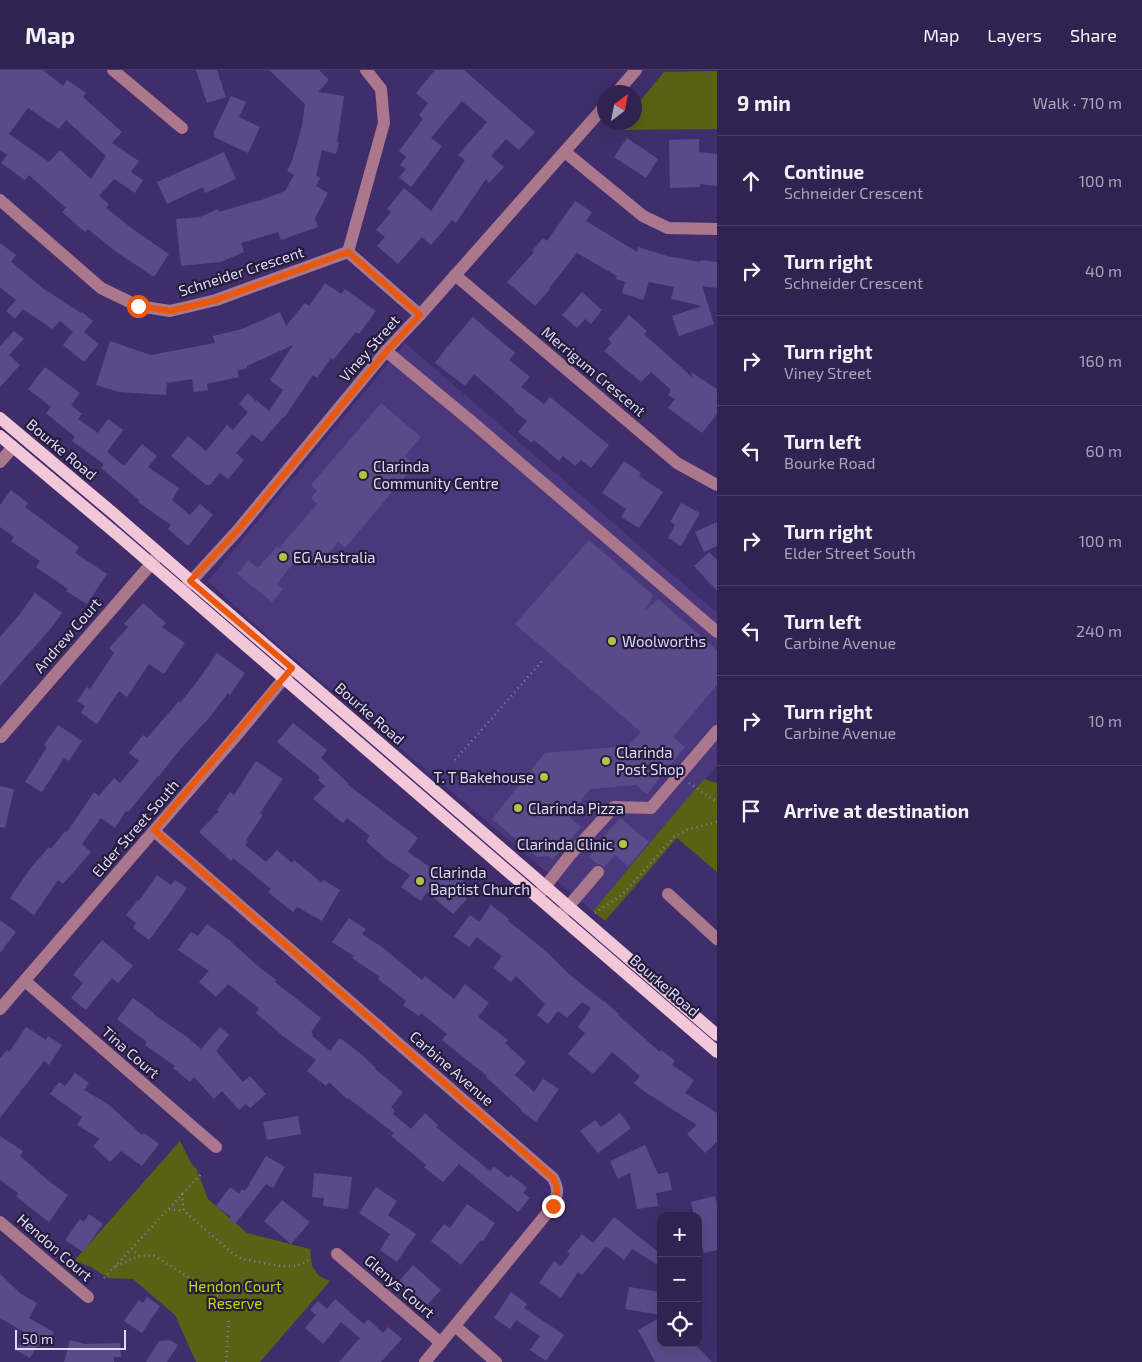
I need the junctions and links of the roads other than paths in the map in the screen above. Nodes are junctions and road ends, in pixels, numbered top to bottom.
1 (113, 70) edge
2 (366, 70) edge
3 (636, 70) edge
4 (623, 85) edge
5 (597, 115) edge
6 (182, 128) dead end
7 (565, 152) junction
8 (0, 200) edge
9 (717, 229) edge
10 (348, 252) junction
11 (455, 275) junction
12 (420, 315) junction
13 (386, 352) junction
14 (0, 418) edge
15 (0, 436) edge
16 (22, 436) junction
17 (13, 447) junction
18 (0, 462) edge
19 (717, 485) edge
20 (155, 559) junction
21 (186, 586) junction
22 (717, 632) edge
23 (292, 668) junction
24 (284, 679) junction
25 (717, 731) edge
26 (1, 738) edge
27 (154, 830) junction
28 (598, 872) dead end
29 (541, 892) junction
30 (668, 894) dead end
31 (564, 911) junction
32 (717, 939) edge
33 (24, 981) junction
34 (0, 1008) edge
35 (717, 1035) edge
36 (717, 1052) edge
37 (216, 1148) dead end
38 (0, 1222) edge
39 (337, 1254) dead end
40 (88, 1297) dead end
41 (455, 1326) junction
42 (441, 1343) junction
43 (425, 1362) edge
44 (496, 1362) edge

1 - 6 street
2 - 10 street
3 - 4 street
5 - 7 street, Viney Street
7 - 9 street
7 - 11 street, Viney Street
8 - 10 street, Schneider Crescent
10 - 12 street
11 - 12 street, Viney Street
11 - 19 street, Merrigum Crescent
12 - 13 street, Viney Street
13 - 21 street, Viney Street
13 - 22 street
14 - 16 main road, Bourke Road
15 - 17 main road, Bourke Road
16 - 17 main road
16 - 20 main road, Bourke Road
17 - 18 street
17 - 20 main road, Bourke Road
20 - 21 main road, Bourke Road
20 - 26 street, Andrew Court
21 - 23 main road, Bourke Road
21 - 24 main road, Bourke Road
23 - 24 street, Elder Street South
23 - 29 main road, Bourke Road
24 - 27 street, Elder Street South
24 - 29 main road, Bourke Road
25 - 29 street
27 - 33 street, Elder Street South
27 - 41 street, Carbine Avenue
28 - 31 street
29 - 31 main road, Bourke Road
30 - 32 street
31 - 35 main road, Bourke Road
31 - 36 main road, Bourke Road
33 - 34 street, Elder Street South
33 - 37 street, Tina Court
38 - 40 street, Hendon Court
39 - 42 street, Glenys Court
41 - 42 street, Carbine Avenue
41 - 44 street
42 - 43 street, Carbine Avenue

